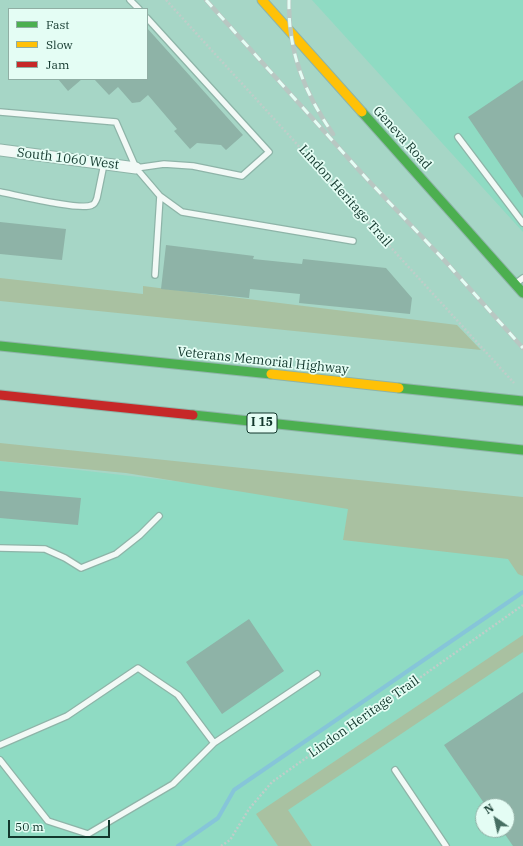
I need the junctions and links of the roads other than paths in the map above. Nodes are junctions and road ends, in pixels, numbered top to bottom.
1 (130, 0) edge
2 (262, 0) edge
3 (138, 8) edge
4 (148, 19) edge
5 (0, 112) edge
6 (458, 137) dead end
7 (0, 150) edge
8 (104, 164) junction
9 (136, 168) junction
10 (0, 192) edge
11 (160, 196) junction
12 (523, 223) edge
13 (353, 241) dead end
14 (155, 275) dead end
15 (523, 278) edge
16 (515, 284) junction
17 (523, 294) edge
18 (0, 346) edge
19 (0, 395) edge
20 (523, 401) edge
21 (523, 450) edge
22 (159, 516) dead end
23 (0, 548) edge
24 (317, 674) dead end
25 (214, 743) junction
26 (0, 745) edge
27 (0, 760) edge
28 (395, 770) dead end
29 (446, 846) edge

1 - 3 lane
2 - 16 main road, Geneva Road
4 - 9 lane
5 - 9 lane
6 - 12 lane
7 - 8 street, South 1060 West
8 - 9 street, South 1060 West
8 - 10 lane
9 - 11 lane
11 - 13 lane
11 - 14 lane
15 - 16 lane
16 - 17 main road, Geneva Road
18 - 20 main road, Veterans Memorial Highway
19 - 21 main road, I 15
22 - 23 lane
24 - 25 lane
25 - 26 lane
25 - 27 lane
28 - 29 lane

